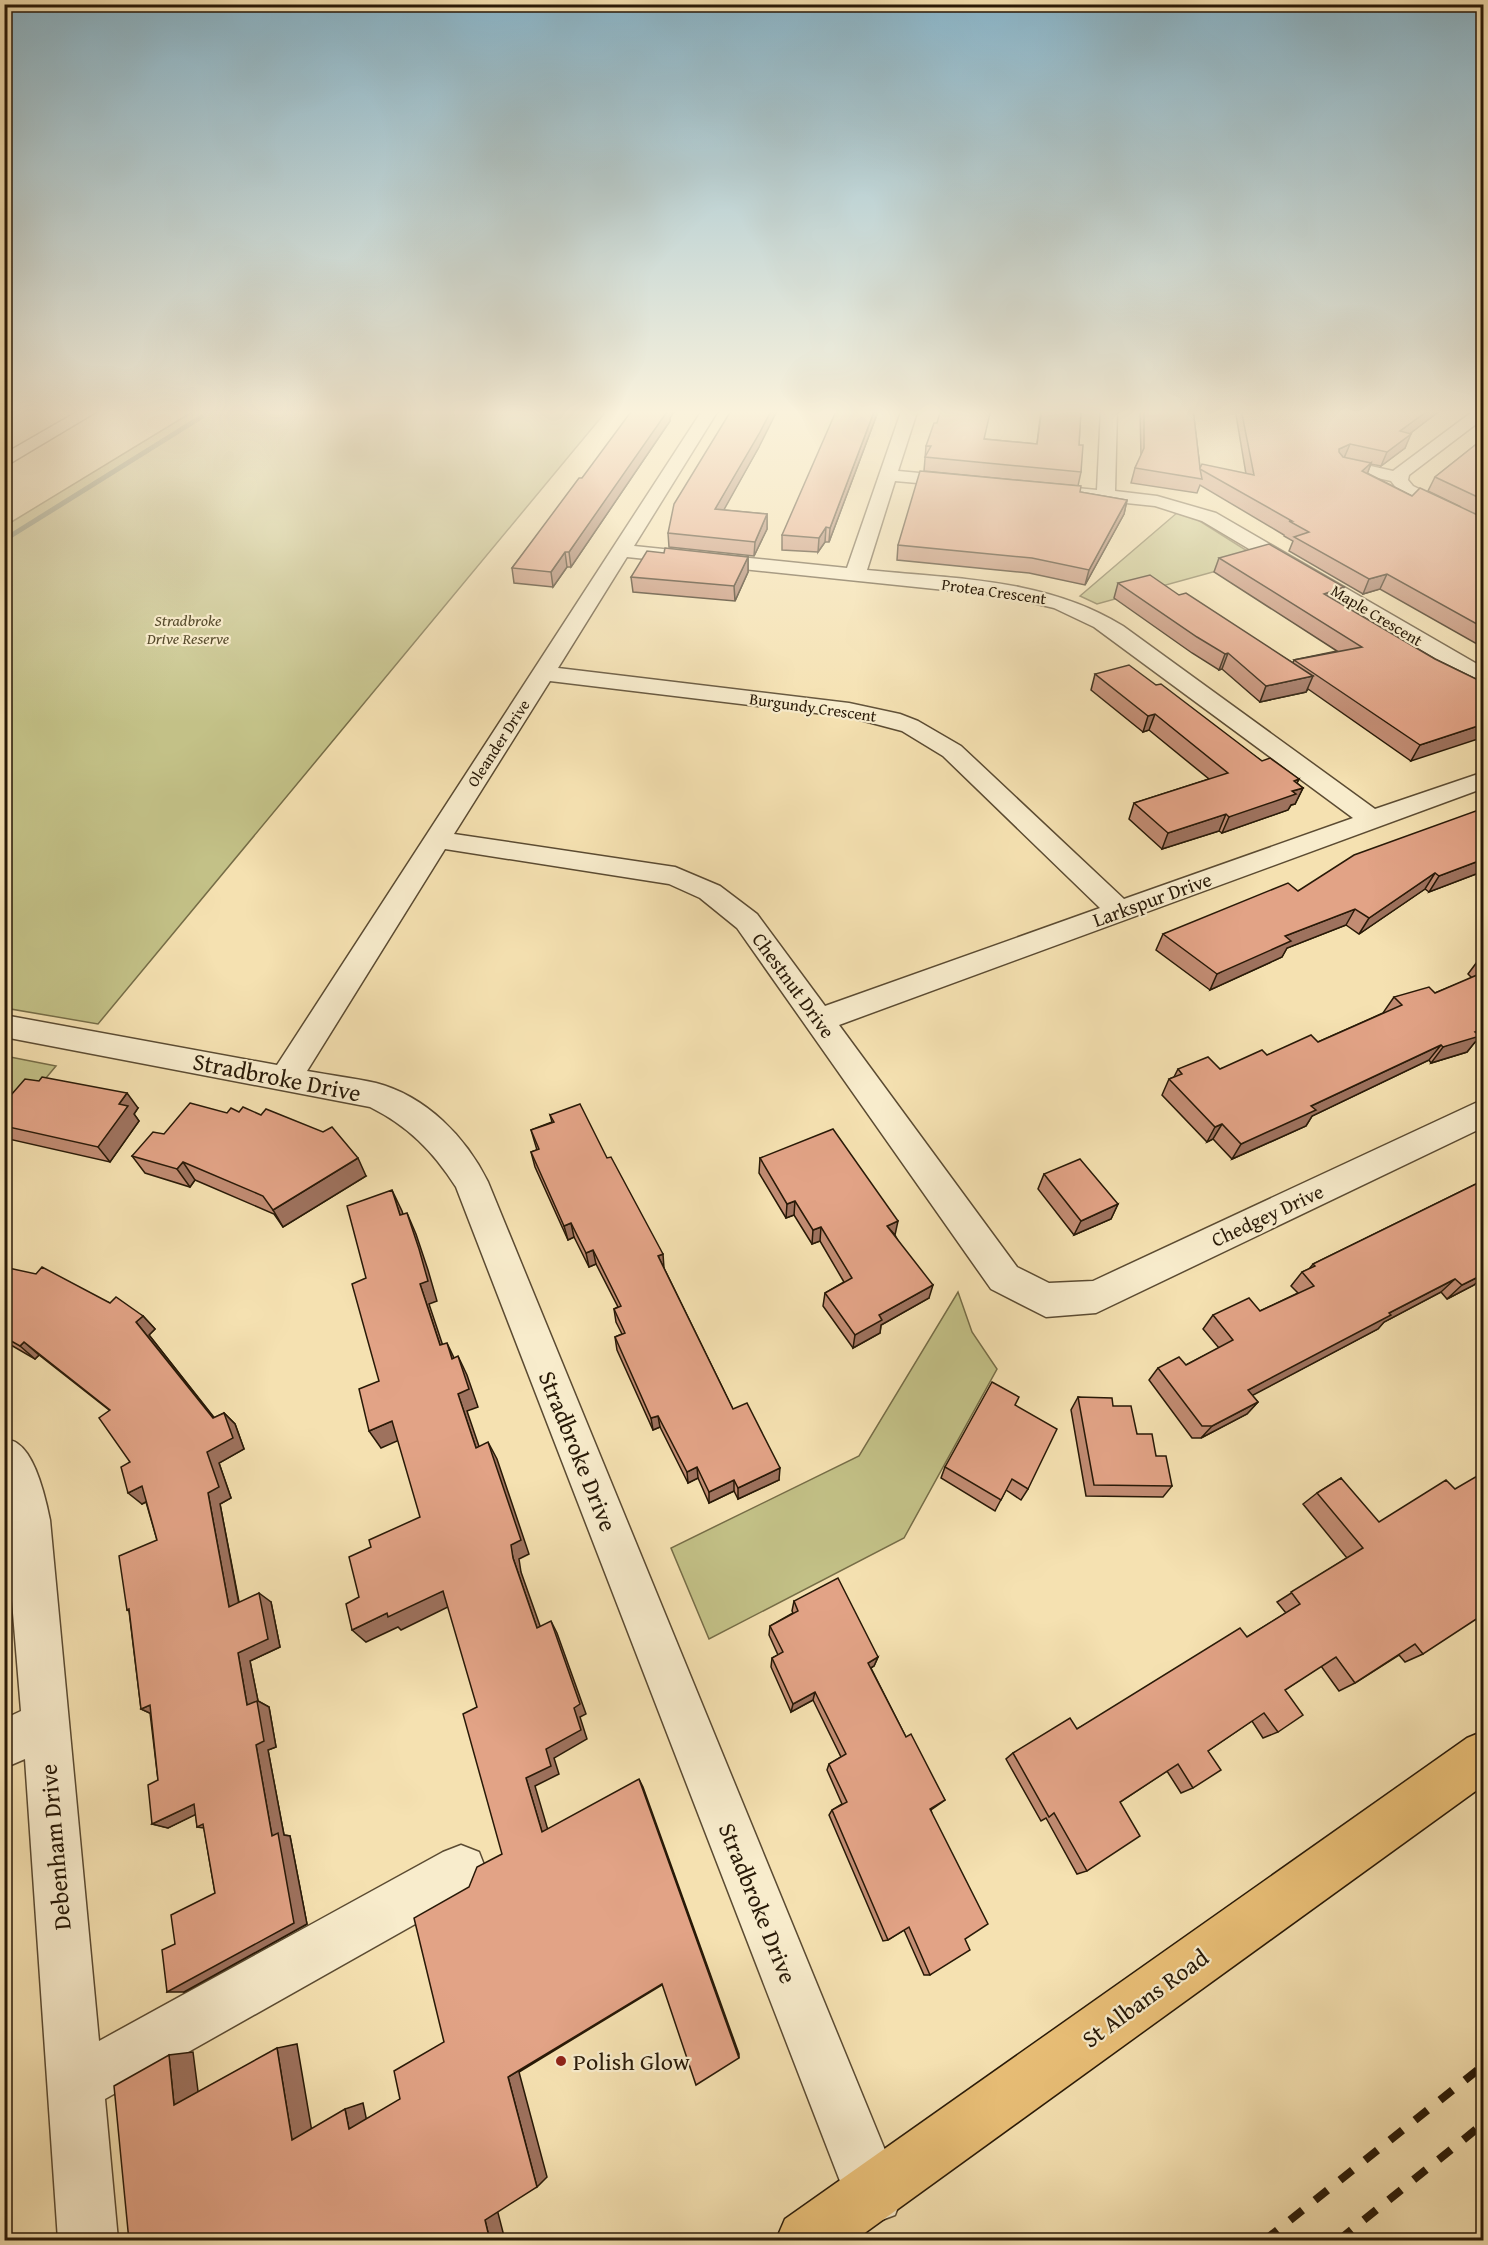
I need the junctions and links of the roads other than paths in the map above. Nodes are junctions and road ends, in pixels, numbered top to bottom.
1 (643, 514) edge
2 (875, 514) edge
3 (1198, 514) edge
4 (1455, 514) edge
5 (1484, 528) edge
6 (620, 550) junction
7 (855, 574) junction
8 (543, 673) junction
9 (1484, 678) edge
10 (1484, 779) edge
11 (1373, 819) junction
12 (436, 839) junction
13 (1120, 911) junction
14 (820, 1020) junction
15 (4, 1026) edge
16 (286, 1077) junction
17 (1484, 1112) edge
18 (1046, 1300) joint
19 (4, 1458) edge
20 (25, 1735) edge
21 (1484, 1755) edge
22 (462, 1870) dead end
23 (75, 2085) junction
24 (874, 2193) junction
25 (88, 2241) edge
26 (806, 2241) edge

1 - 6 street, Oleander Drive
2 - 7 street
3 - 9 street, Maple Crescent
4 - 5 street
6 - 7 street, Protea Crescent
6 - 8 street, Oleander Drive
7 - 11 street, Protea Crescent
8 - 12 street, Oleander Drive
8 - 13 street, Burgundy Crescent
10 - 11 street, Larkspur Drive
11 - 13 street, Larkspur Drive
12 - 14 street, Chestnut Drive
12 - 16 street, Oleander Drive
13 - 14 street, Larkspur Drive
14 - 18 street, Chestnut Drive
15 - 16 street, Stradbroke Drive
16 - 24 street, Stradbroke Drive
17 - 18 street, Chedgey Drive
19 - 20 street, Debenham Drive
20 - 23 street, Debenham Drive
21 - 24 main road, St Albans Road
22 - 23 street
23 - 25 street, Debenham Drive
24 - 26 main road, St Albans Road

